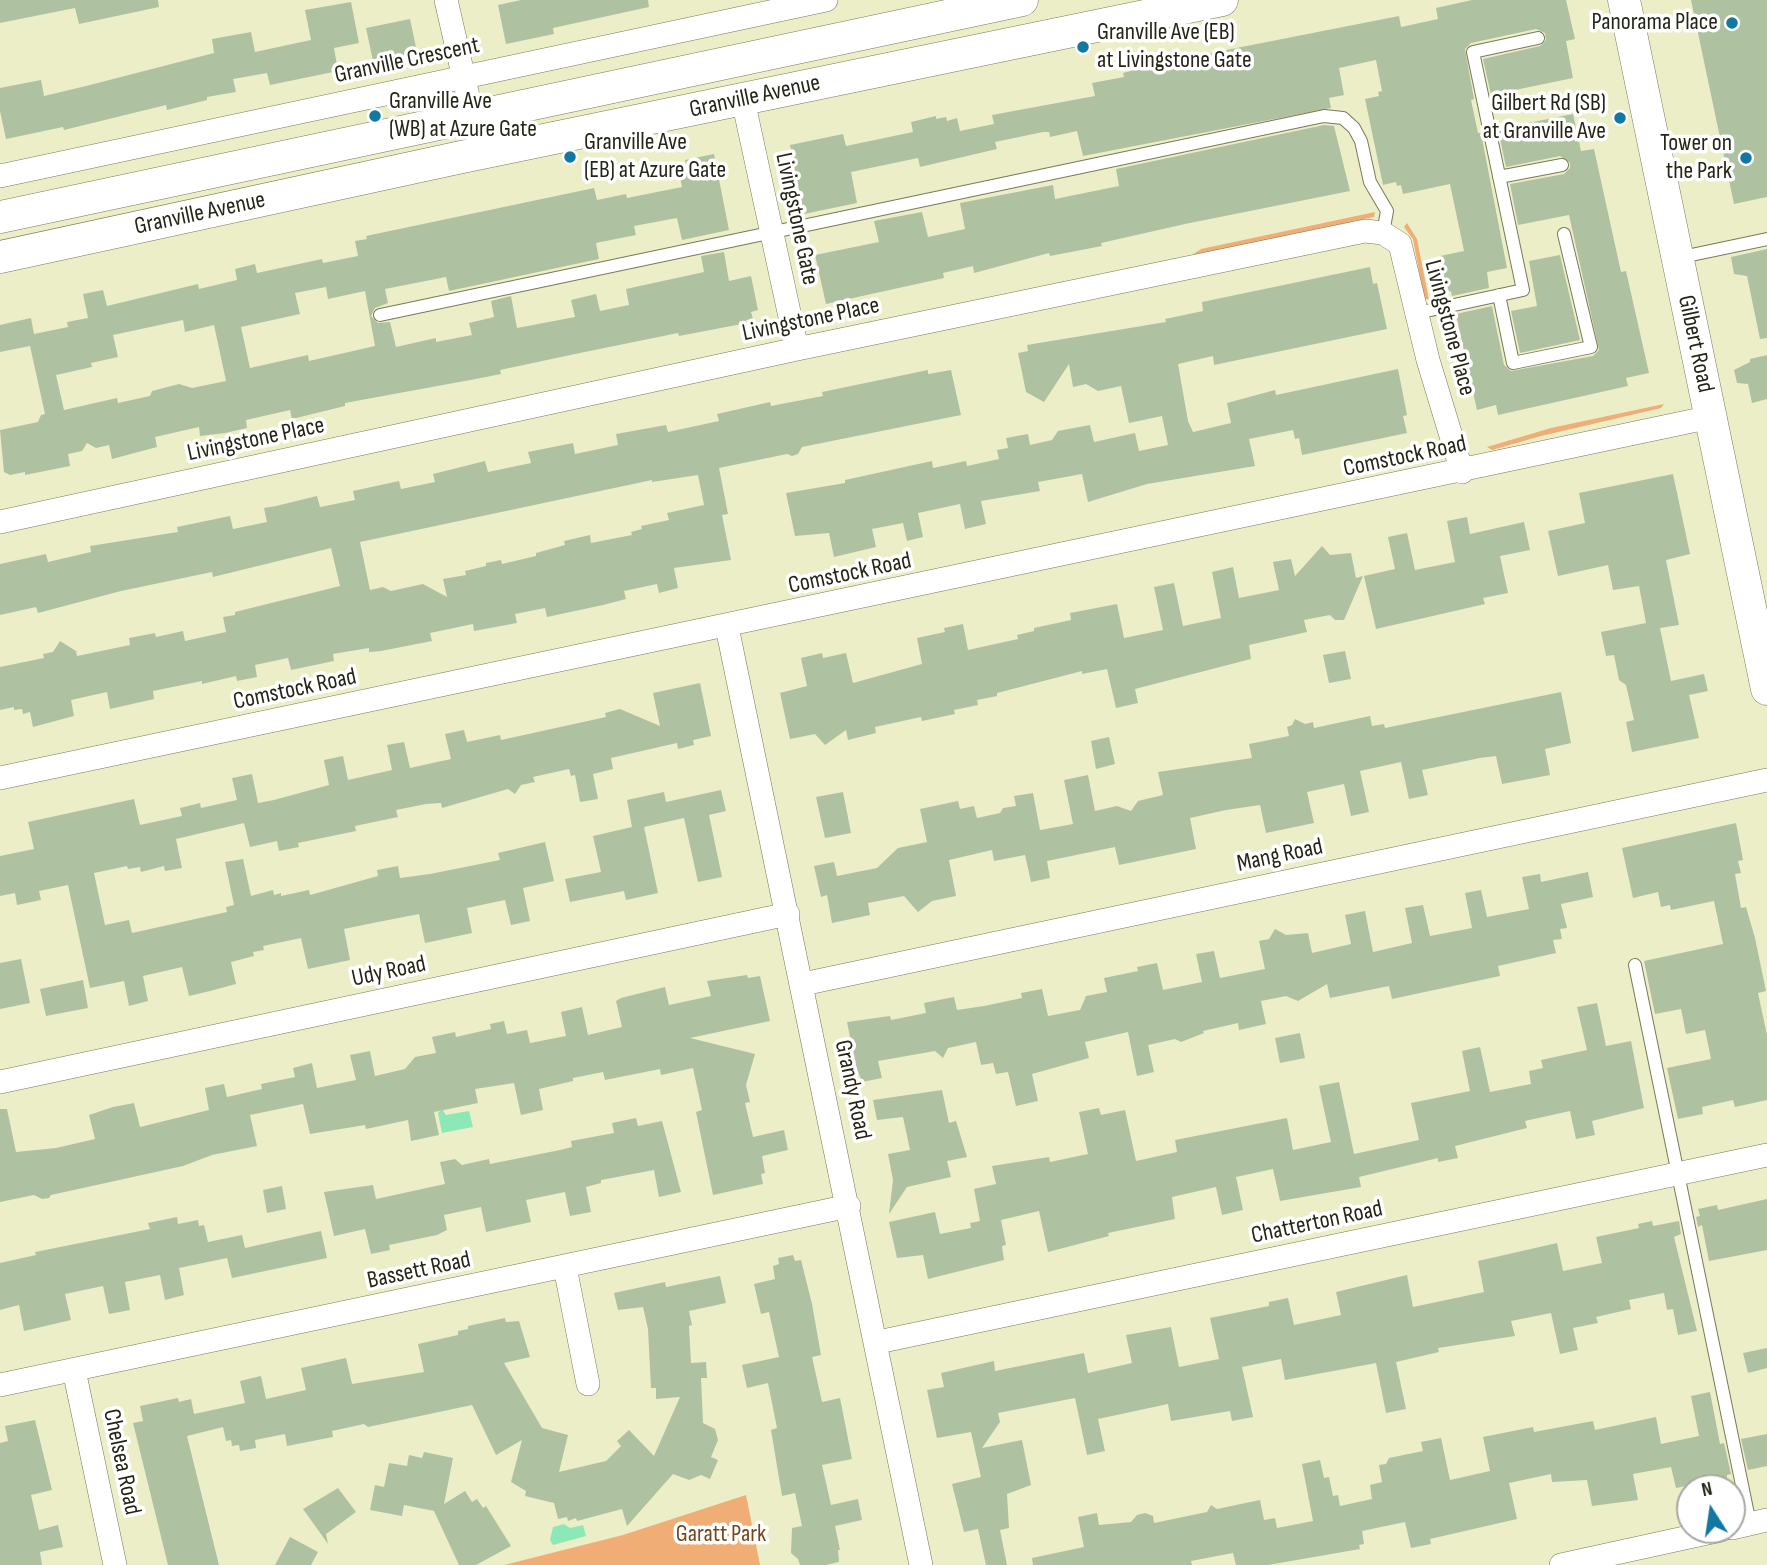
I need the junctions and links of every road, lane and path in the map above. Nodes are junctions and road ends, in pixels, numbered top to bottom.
1 (446, 0) edge
2 (826, 0) edge
3 (1022, 0) edge
4 (1222, 0) edge
5 (1624, 0) edge
6 (1538, 38) dead end
7 (463, 76) junction
8 (743, 100) junction
9 (472, 118) junction
10 (481, 153) junction
11 (1562, 165) dead end
12 (0, 176) edge
13 (1499, 177) junction
14 (0, 217) edge
15 (772, 232) junction
16 (1383, 233) junction
17 (1564, 234) dead end
18 (1767, 239) edge
19 (0, 257) edge
20 (1677, 258) junction
21 (1499, 295) junction
22 (1416, 313) junction
23 (380, 315) dead end
24 (797, 349) junction
25 (1710, 417) junction
26 (1462, 472) junction
27 (0, 522) edge
28 (727, 627) junction
29 (1766, 676) edge
30 (0, 778) edge
31 (1767, 780) edge
32 (789, 914) junction
33 (1635, 965) dead end
34 (803, 984) junction
35 (0, 1082) edge
36 (1767, 1155) edge
37 (1677, 1174) junction
38 (849, 1206) junction
39 (565, 1267) junction
40 (878, 1342) junction
41 (74, 1370) junction
42 (588, 1384) dead end
43 (0, 1385) edge
44 (1750, 1524) edge
45 (1676, 1540) edge
46 (116, 1565) edge
47 (921, 1565) edge
48 (1561, 1565) edge

1 - 7 street
2 - 7 street, Granville Crescent
3 - 9 main road, Granville Avenue
4 - 8 main road, Granville Avenue
5 - 20 main road, Gilbert Road
6 - 13 lane
7 - 9 street
7 - 12 street, Granville Crescent
8 - 10 main road, Granville Avenue
8 - 15 street, Livingstone Gate
9 - 10 street
9 - 14 main road, Granville Avenue
10 - 19 main road, Granville Avenue
11 - 13 lane
13 - 21 lane
15 - 16 lane
15 - 23 lane
15 - 24 street, Livingstone Gate
16 - 22 street, Livingstone Place
16 - 24 street, Livingstone Place
17 - 21 lane
18 - 20 lane
20 - 25 main road, Gilbert Road
21 - 22 lane
22 - 26 street, Livingstone Place
24 - 27 street, Livingstone Place
25 - 26 street, Comstock Road
25 - 29 main road, Gilbert Road
26 - 28 street, Comstock Road
28 - 30 street, Comstock Road
28 - 32 street, Grandy Road
31 - 34 street, Mang Road
32 - 34 street, Grandy Road
32 - 35 street, Udy Road
33 - 37 lane
34 - 38 street, Grandy Road
36 - 37 street, Chatterton Road
37 - 40 street, Chatterton Road
37 - 44 lane
38 - 39 street, Bassett Road
38 - 40 street, Grandy Road
39 - 41 street, Bassett Road
39 - 42 street
40 - 47 street, Grandy Road
41 - 43 street, Bassett Road
41 - 46 street, Chelsea Road
45 - 48 street

